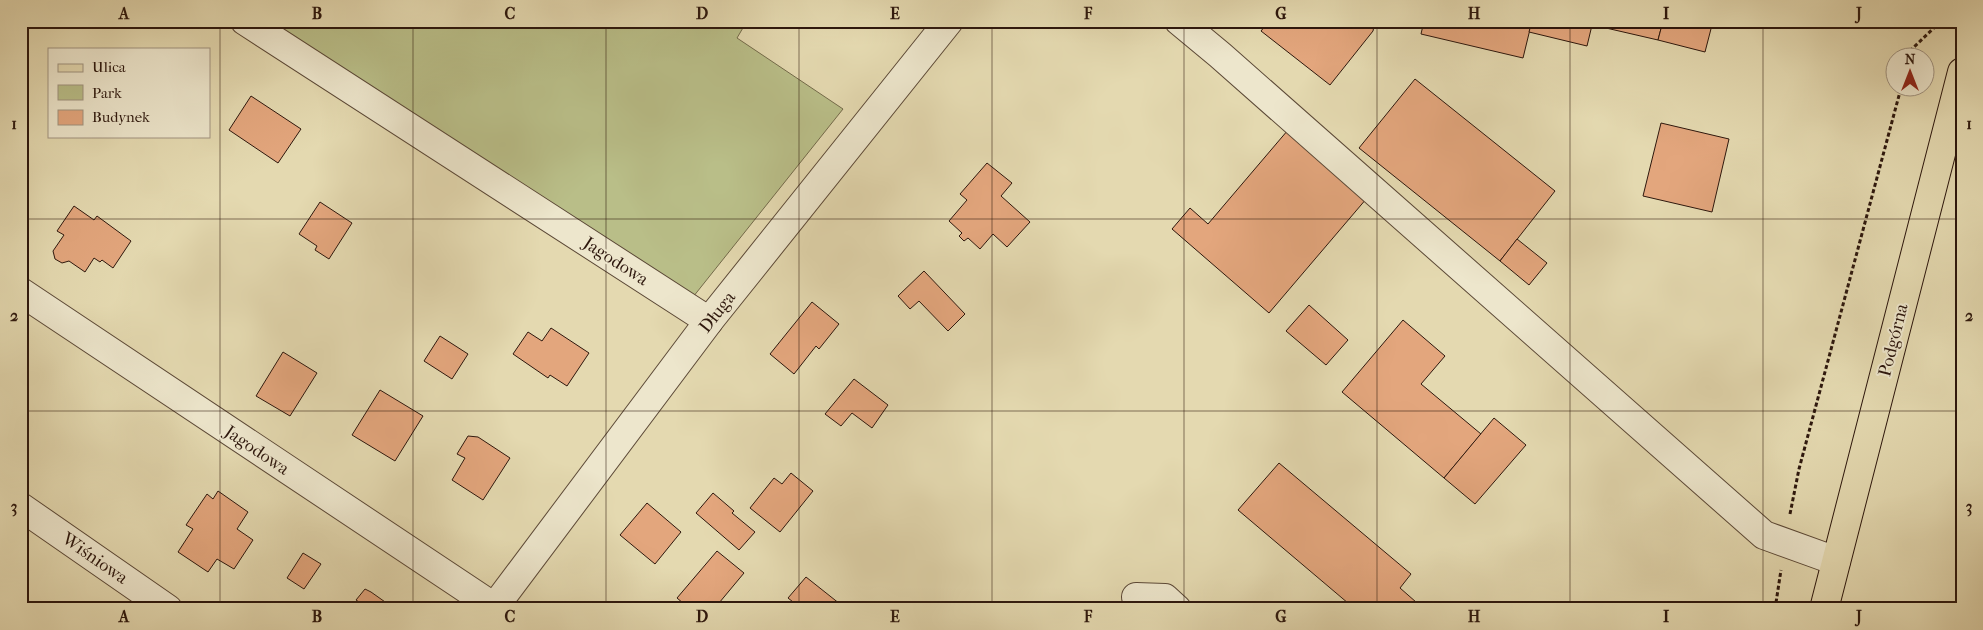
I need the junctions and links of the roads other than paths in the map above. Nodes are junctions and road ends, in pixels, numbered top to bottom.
1 (245, 21) edge
2 (949, 21) edge
3 (1179, 21) edge
4 (1962, 72) edge
5 (21, 292) edge
6 (709, 321) junction
7 (21, 507) edge
8 (1836, 561) junction
9 (1136, 597) dead end
10 (493, 608) edge
11 (168, 609) edge
12 (1177, 609) edge
13 (1824, 609) edge

1 - 6 street, Jagodowa
2 - 6 street, Długa
3 - 8 street
4 - 8 main road, Podgórna
5 - 10 street, Jagodowa
6 - 10 street, Długa
7 - 11 street, Wiśniowa
8 - 13 main road, Podgórna
9 - 12 street

